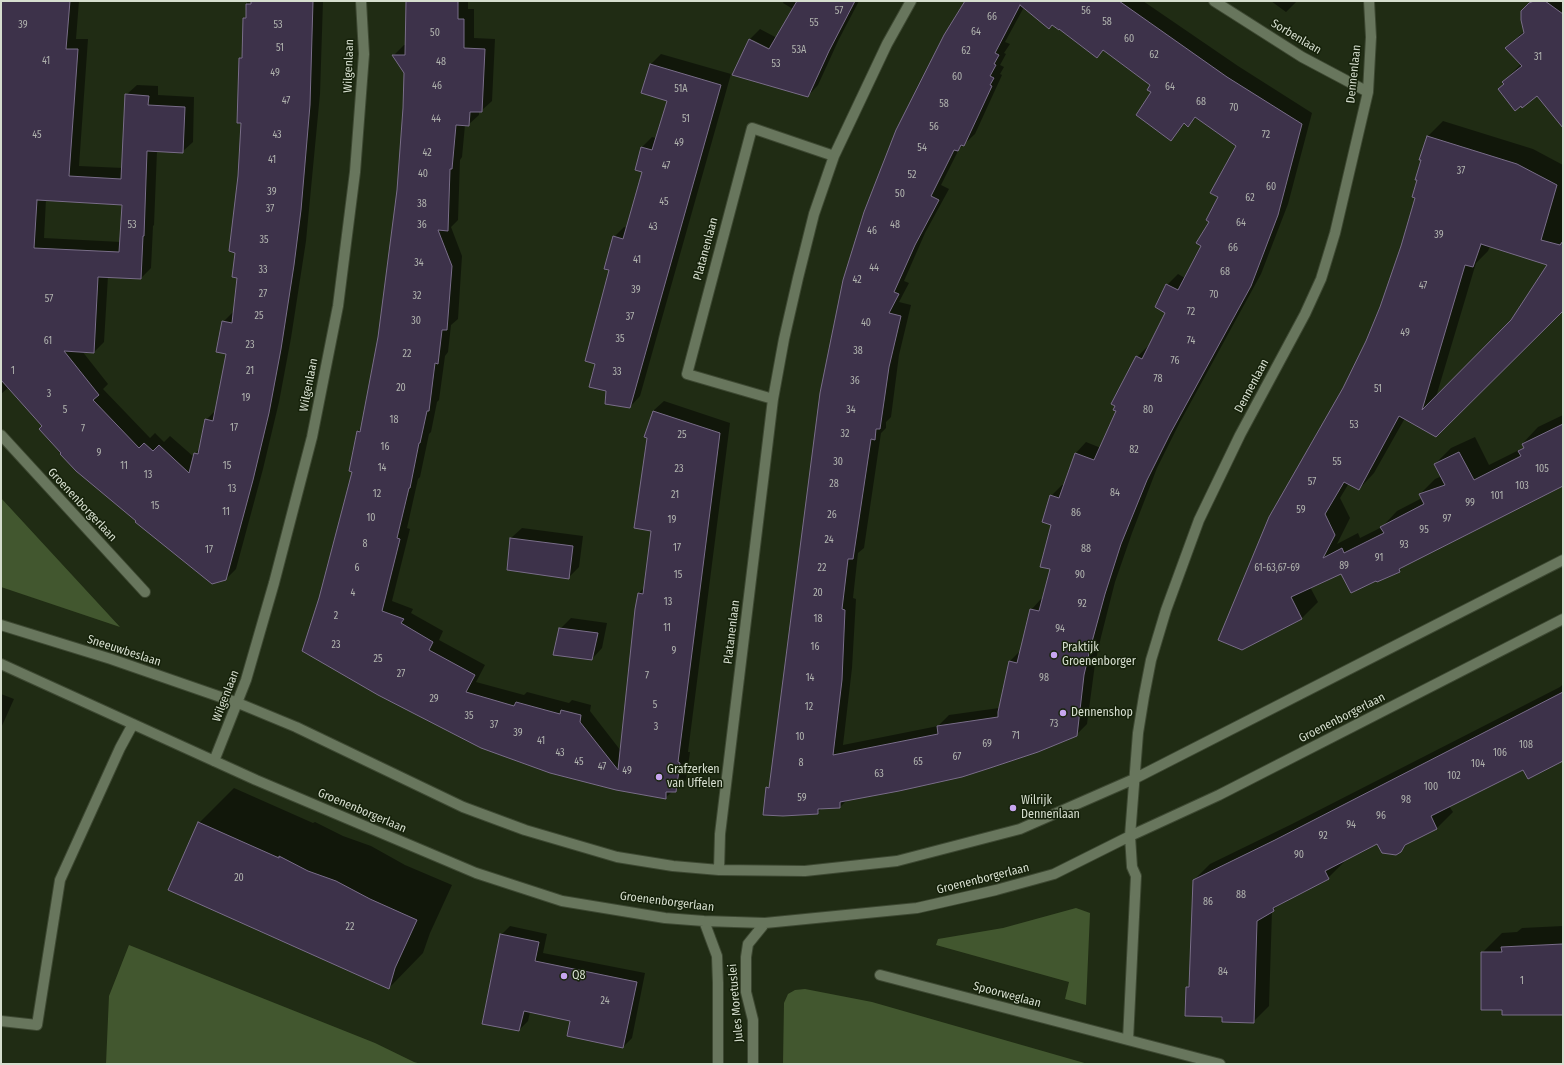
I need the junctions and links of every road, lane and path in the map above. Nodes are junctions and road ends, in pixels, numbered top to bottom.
1 (361, 1) edge
2 (911, 1) edge
3 (1214, 1) edge
4 (1369, 1) edge
5 (1368, 92) junction
6 (834, 156) junction
7 (773, 399) junction
8 (1, 435) edge
9 (1563, 560) edge
10 (145, 592) dead end
11 (1563, 619) edge
12 (1, 625) edge
13 (1, 664) edge
14 (238, 703) junction
15 (133, 724) junction
16 (214, 761) junction
17 (1134, 779) junction
18 (1130, 836) junction
19 (719, 870) junction
20 (704, 921) junction
21 (765, 923) junction
22 (880, 975) dead end
23 (1, 1021) edge
24 (1128, 1040) junction
25 (718, 1064) edge
26 (753, 1064) edge
27 (1220, 1064) edge

1 - 14 street, Wilgenlaan
2 - 6 street, Platanenlaan
3 - 5 street, Sorbenlaan
4 - 5 street, Dennenlaan
5 - 17 street, Dennenlaan
6 - 7 street, Platanenlaan
6 - 7 street, Platanenlaan
7 - 19 street, Platanenlaan
8 - 10 street, Groenenborgerlaan
9 - 17 street
11 - 18 street, Groenenborgerlaan
12 - 14 street, Sneeuwbeslaan
13 - 15 street
14 - 16 street, Wilgenlaan
14 - 19 street
15 - 16 street
15 - 23 street
16 - 20 street, Groenenborgerlaan
17 - 18 street
17 - 19 street
18 - 21 street, Groenenborgerlaan
18 - 24 street
20 - 21 street, Groenenborgerlaan
20 - 25 street, Jules Moretuslei
21 - 26 street, Jules Moretuslei
22 - 24 street, Spoorweglaan
24 - 27 street, Spoorweglaan

